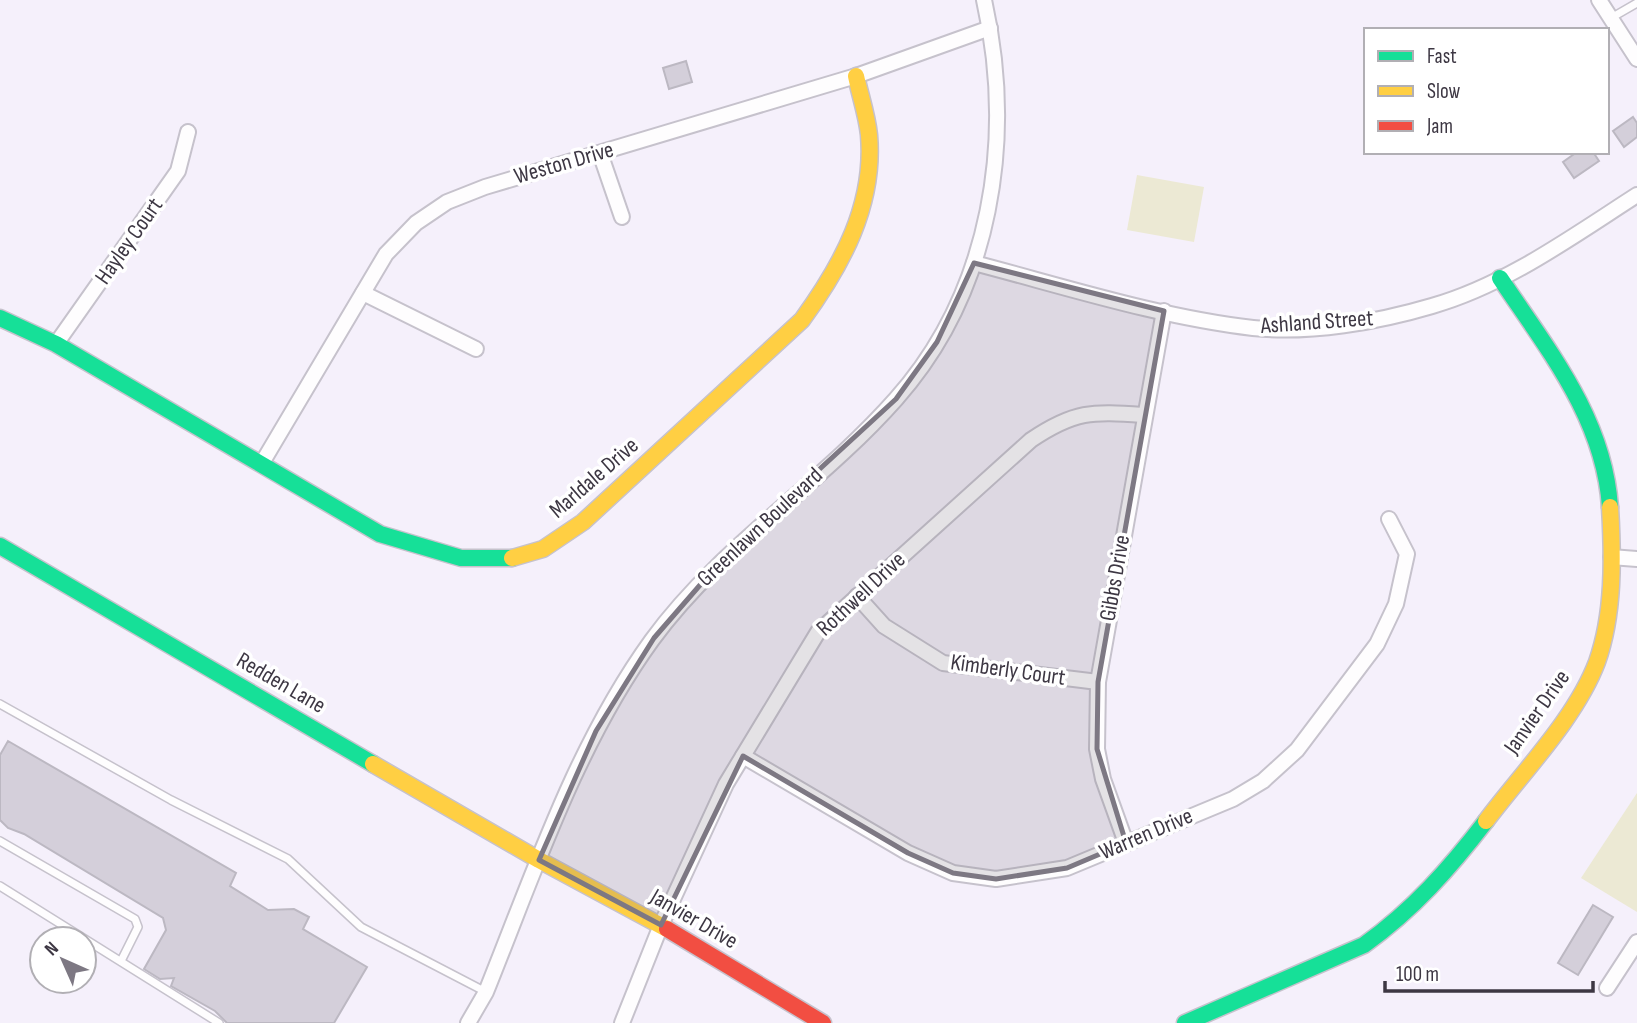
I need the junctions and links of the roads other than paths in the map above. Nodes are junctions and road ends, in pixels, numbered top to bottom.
1 (984, 0) edge
2 (1599, 0) edge
3 (1637, 2) edge
4 (1611, 19) junction
5 (990, 28) junction
6 (1637, 59) edge
7 (856, 76) junction
8 (188, 132) dead end
9 (600, 153) junction
10 (1637, 195) edge
11 (622, 217) dead end
12 (974, 263) junction
13 (1500, 278) junction
14 (363, 293) junction
15 (1164, 311) junction
16 (0, 318) edge
17 (56, 344) junction
18 (476, 349) dead end
19 (1143, 415) junction
20 (262, 463) junction
21 (1389, 519) dead end
22 (0, 546) edge
23 (1611, 557) junction
24 (1637, 559) edge
25 (857, 596) junction
26 (1097, 682) junction
27 (0, 704) edge
28 (743, 756) junction
29 (0, 841) edge
30 (1126, 842) junction
31 (540, 860) junction
32 (0, 886) edge
33 (661, 925) junction
34 (1637, 942) edge
35 (121, 961) junction
36 (1607, 988) dead end
37 (486, 992) junction
38 (1194, 1021) edge
39 (219, 1023) edge
40 (468, 1023) edge
41 (622, 1023) edge
42 (823, 1023) edge

1 - 5 street, Greenlawn Boulevard
2 - 4 street
3 - 4 lane
4 - 6 street
5 - 7 street, Weston Drive
5 - 12 street, Greenlawn Boulevard
7 - 9 street, Weston Drive
7 - 20 street, Marldale Drive
8 - 17 street, Hayley Court
9 - 11 street
9 - 14 street, Weston Drive
10 - 13 street, Ashland Street
12 - 15 street, Ashland Street
12 - 31 street, Greenlawn Boulevard
13 - 15 street, Ashland Street
13 - 23 street, Janvier Drive
14 - 18 street
14 - 20 street, Weston Drive
15 - 19 street, Gibbs Drive
16 - 17 street, Marldale Drive
17 - 20 street, Marldale Drive
19 - 25 street, Rothwell Drive
19 - 26 street, Gibbs Drive
21 - 30 street, Warren Drive
22 - 31 street, Redden Lane
23 - 24 street
23 - 38 street, Janvier Drive
25 - 26 street, Kimberly Court
25 - 28 street, Rothwell Drive
26 - 30 street, Gibbs Drive
27 - 37 lane
28 - 30 street, Warren Drive
28 - 33 street, Rothwell Drive
29 - 35 lane
31 - 33 street, Janvier Drive
31 - 37 street, Greenlawn Boulevard
32 - 35 lane
33 - 41 street, Rothwell Drive
33 - 42 street, Janvier Drive
34 - 36 street
35 - 39 lane
37 - 40 street, Greenlawn Boulevard

